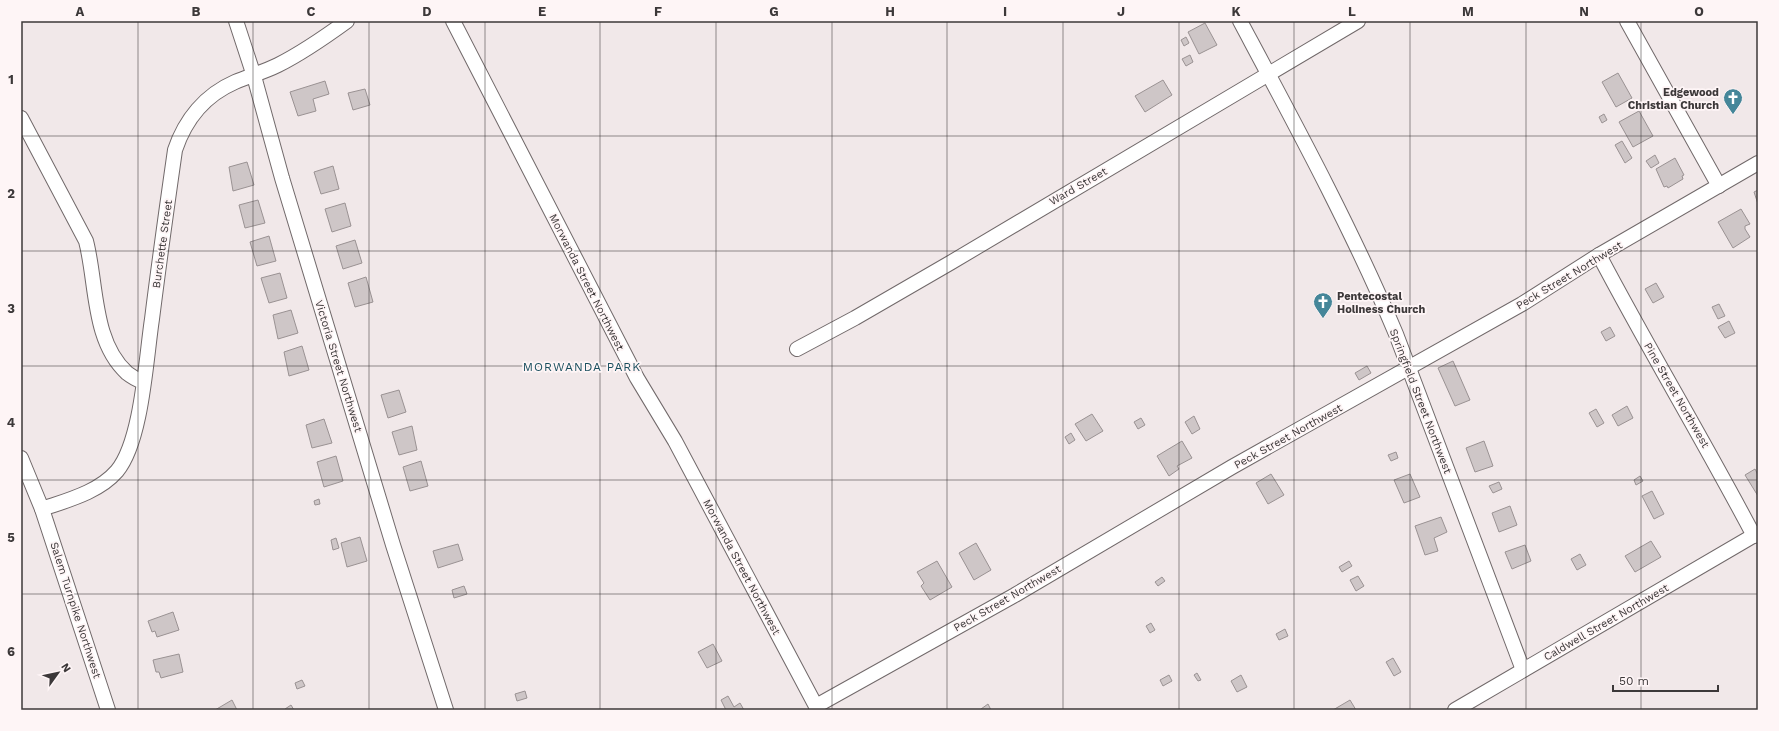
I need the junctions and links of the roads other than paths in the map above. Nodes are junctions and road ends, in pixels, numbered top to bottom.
1 (236, 21) edge
2 (347, 21) edge
3 (453, 21) edge
4 (1240, 21) edge
5 (1358, 21) edge
6 (1627, 21) edge
7 (1269, 75) junction
8 (254, 76) junction
9 (21, 118) edge
10 (1758, 163) edge
11 (1719, 186) junction
12 (1599, 255) junction
13 (798, 349) dead end
14 (1409, 368) junction
15 (143, 382) junction
16 (21, 458) edge
17 (42, 509) junction
18 (1756, 535) edge
19 (1523, 670) junction
20 (817, 708) edge
21 (108, 710) edge
22 (446, 710) edge
23 (1454, 710) edge

1 - 8 street, Victoria Street Northwest
2 - 8 street, Burchette Street
3 - 20 street, Morwanda Street Northwest
4 - 7 street, Springfield Street Northwest
5 - 7 street, Ward Street
6 - 11 street
7 - 13 street, Ward Street
7 - 14 street, Springfield Street Northwest
8 - 15 street, Burchette Street
8 - 22 street, Victoria Street Northwest
9 - 15 street
10 - 11 street, Peck Street Northwest
11 - 12 street, Peck Street Northwest
12 - 14 street, Peck Street Northwest
12 - 18 street, Pine Street Northwest
14 - 19 street, Springfield Street Northwest
14 - 20 street, Peck Street Northwest
15 - 17 street, Burchette Street
16 - 17 street, Salem Turnpike Northwest
17 - 21 street, Salem Turnpike Northwest
18 - 19 street, Caldwell Street Northwest
19 - 23 street, Caldwell Street Northwest

